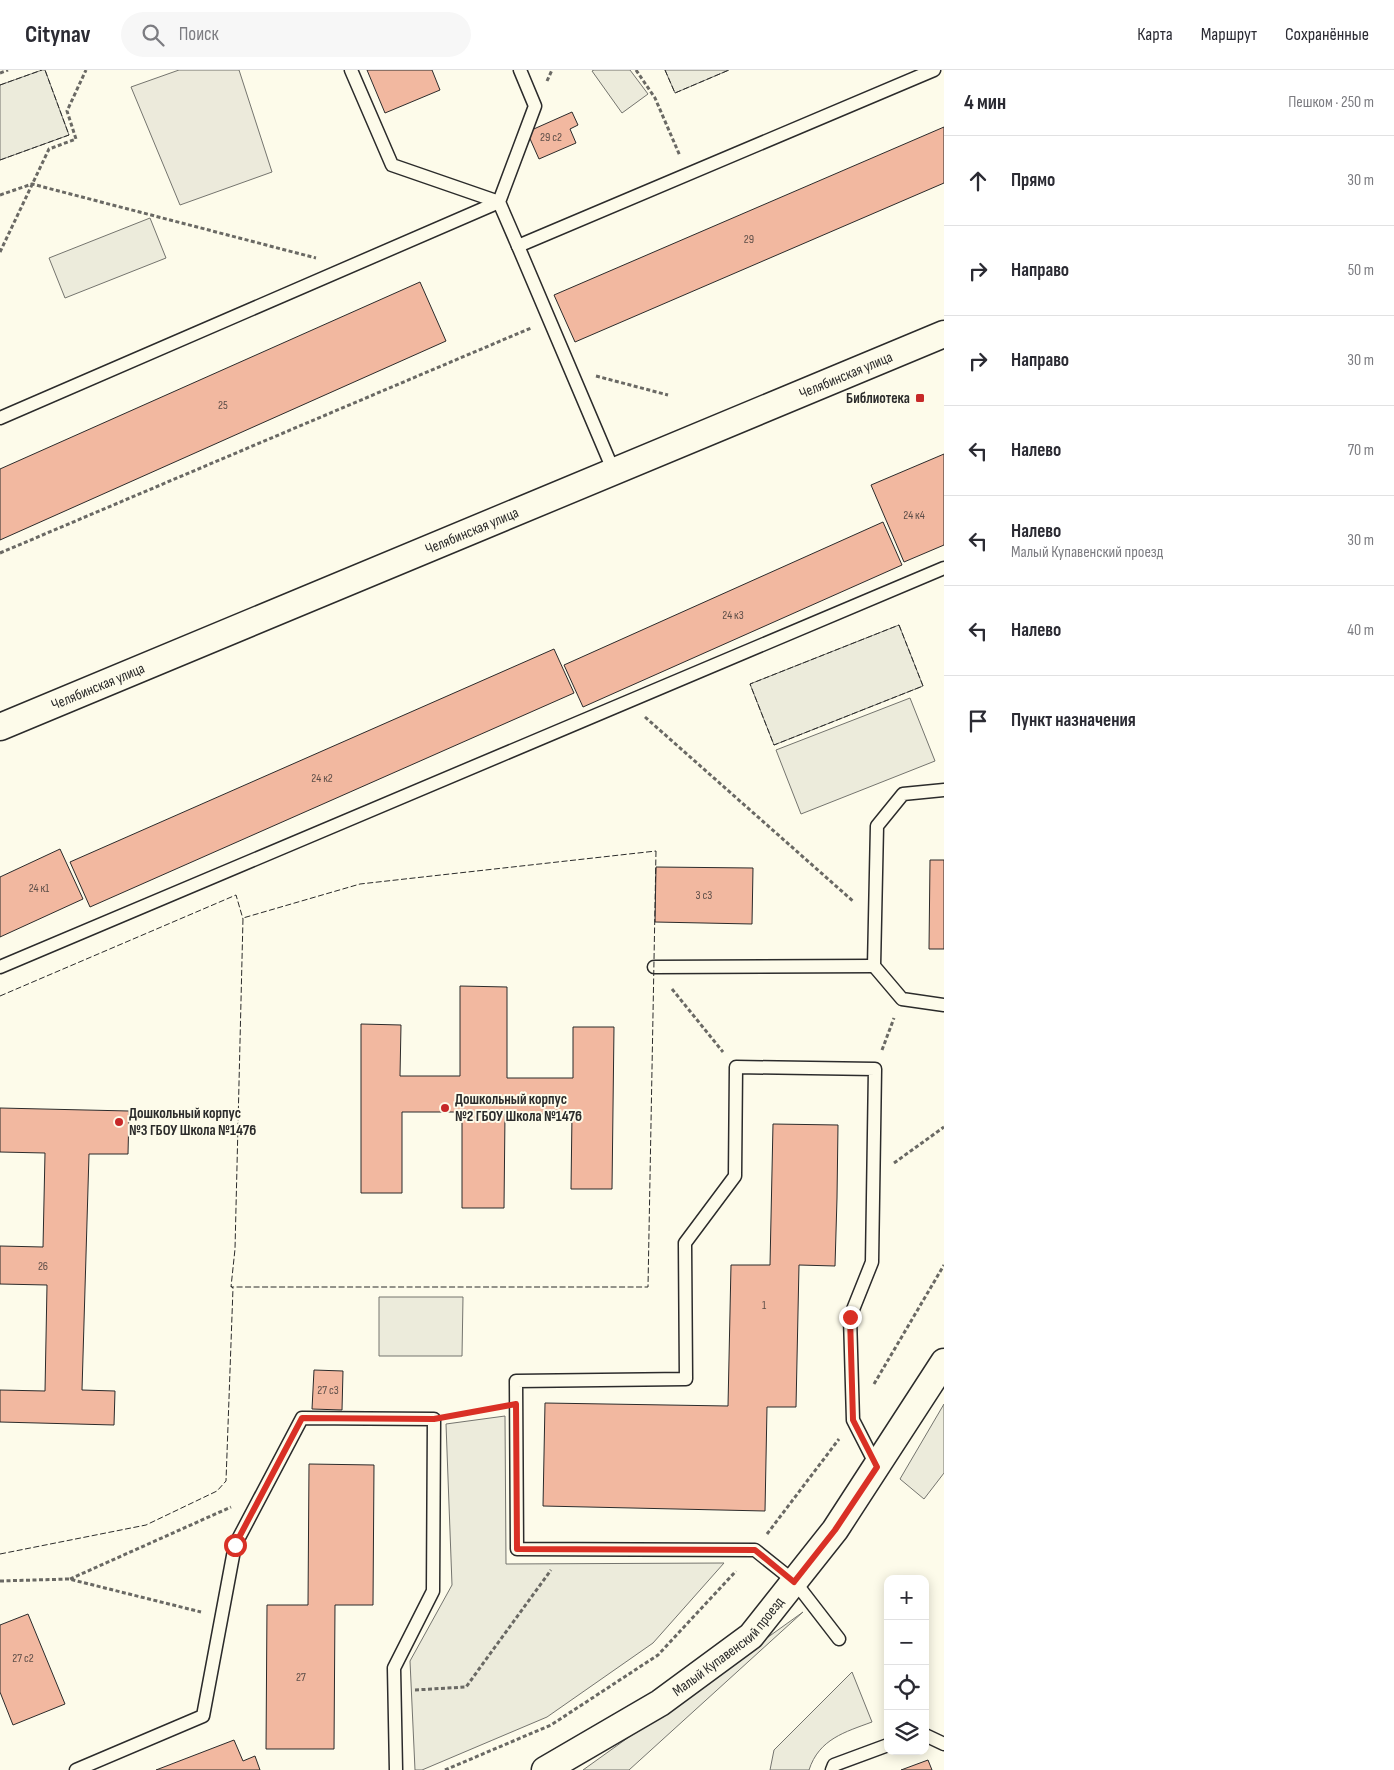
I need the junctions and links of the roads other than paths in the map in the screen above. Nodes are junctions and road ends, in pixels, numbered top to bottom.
1 (351, 70) edge
2 (520, 70) edge
3 (934, 70) edge
4 (499, 202) junction
5 (518, 246) junction
6 (944, 334) edge
7 (0, 418) edge
8 (614, 472) junction
9 (944, 568) edge
10 (0, 727) edge
11 (944, 790) edge
12 (874, 966) junction
13 (0, 967) edge
14 (654, 967) road end
15 (944, 1005) edge
16 (944, 1362) edge
17 (877, 1467) junction
18 (794, 1582) junction
19 (838, 1639) dead end
20 (929, 1737) edge
21 (944, 1744) edge
22 (884, 1746) edge
23 (76, 1770) edge
24 (396, 1770) edge
25 (545, 1770) edge
26 (832, 1770) edge

1 - 4 lane
2 - 4 lane
3 - 5 lane
4 - 5 lane
4 - 7 lane
5 - 8 lane
6 - 8 street, Челябинская улица
8 - 10 street, Челябинская улица
9 - 13 lane
11 - 12 lane
12 - 14 lane
12 - 15 lane
16 - 17 street, Малый Купавенский проезд
17 - 18 street, Малый Купавенский проезд
17 - 18 lane
18 - 19 lane
18 - 25 street, Малый Купавенский проезд
20 - 21 lane
22 - 26 lane
23 - 24 lane

